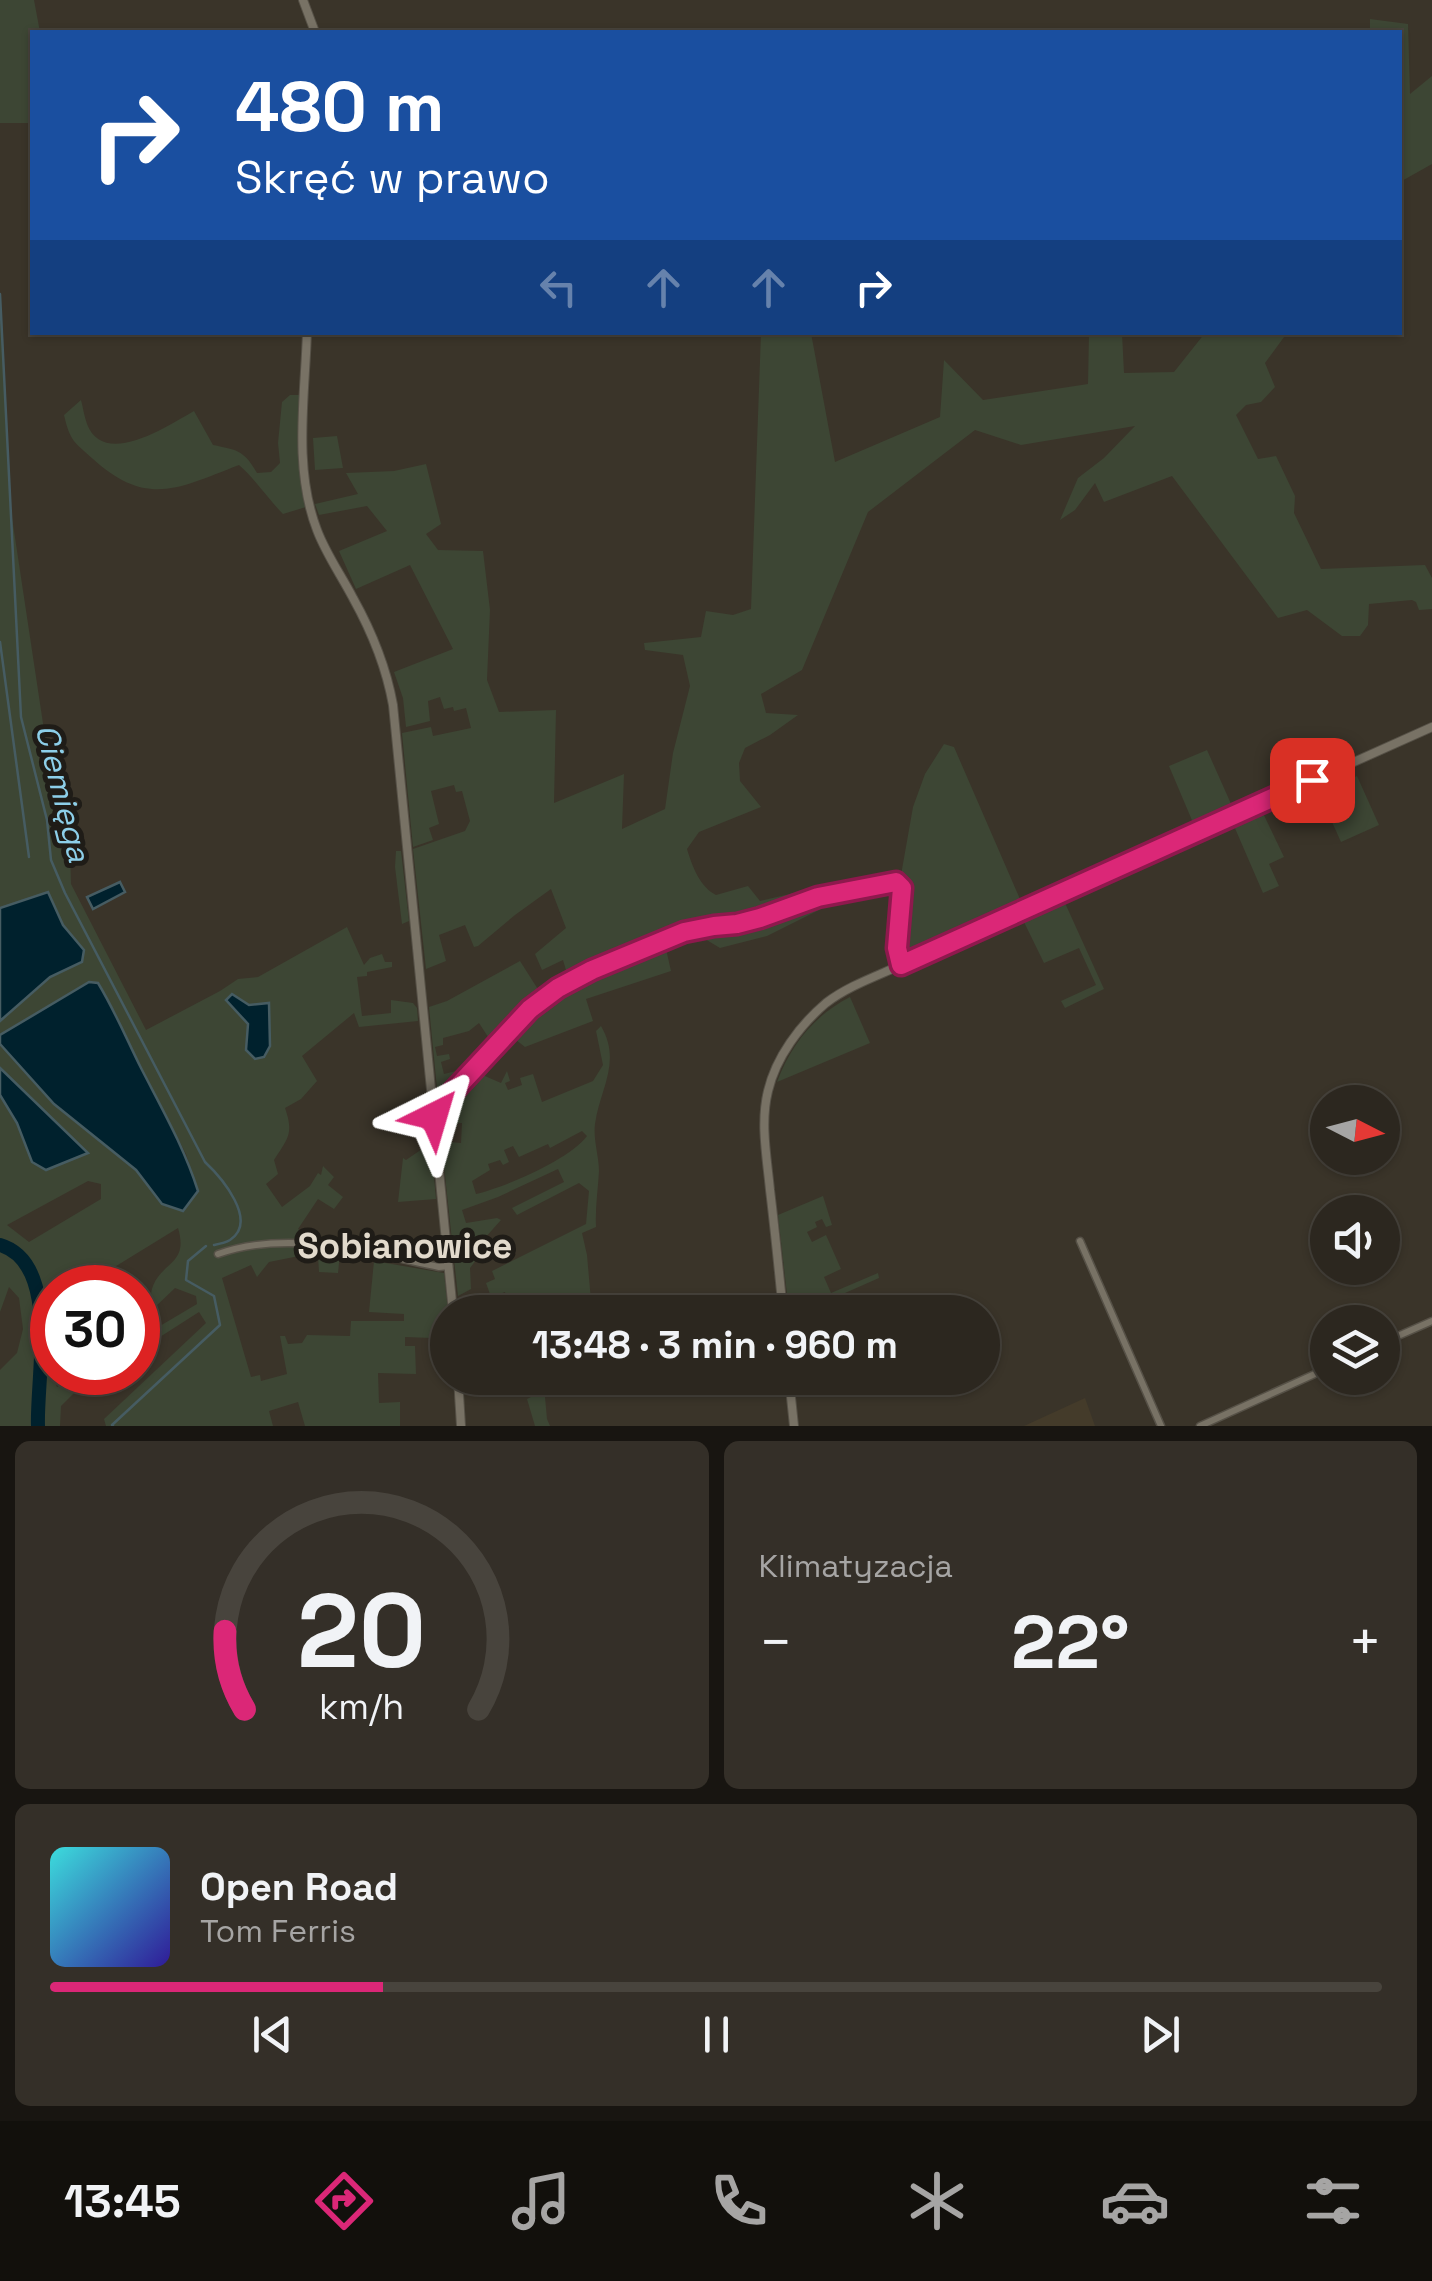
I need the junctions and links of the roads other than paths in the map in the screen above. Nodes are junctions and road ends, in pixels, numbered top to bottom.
1 (303, 0) edge
2 (314, 30) edge
3 (307, 335) edge
4 (1432, 726) edge
5 (901, 965) junction
6 (432, 1093) junction
7 (449, 1096) junction
8 (434, 1116) junction
9 (1080, 1241) dead end
10 (218, 1254) dead end
11 (449, 1266) junction
12 (452, 1295) edge
13 (781, 1295) edge
14 (1432, 1321) edge
15 (1400, 1335) edge
16 (1310, 1376) edge
17 (459, 1395) edge
18 (791, 1395) edge
19 (461, 1426) edge
20 (794, 1426) edge
21 (1161, 1426) edge
22 (1200, 1426) edge

1 - 2 street
3 - 6 street
4 - 5 street
5 - 7 street
5 - 13 street
6 - 7 street
6 - 8 street
7 - 8 street
8 - 11 street
9 - 21 street
10 - 11 street
11 - 12 street
14 - 15 street
16 - 22 street
17 - 19 street
18 - 20 street

